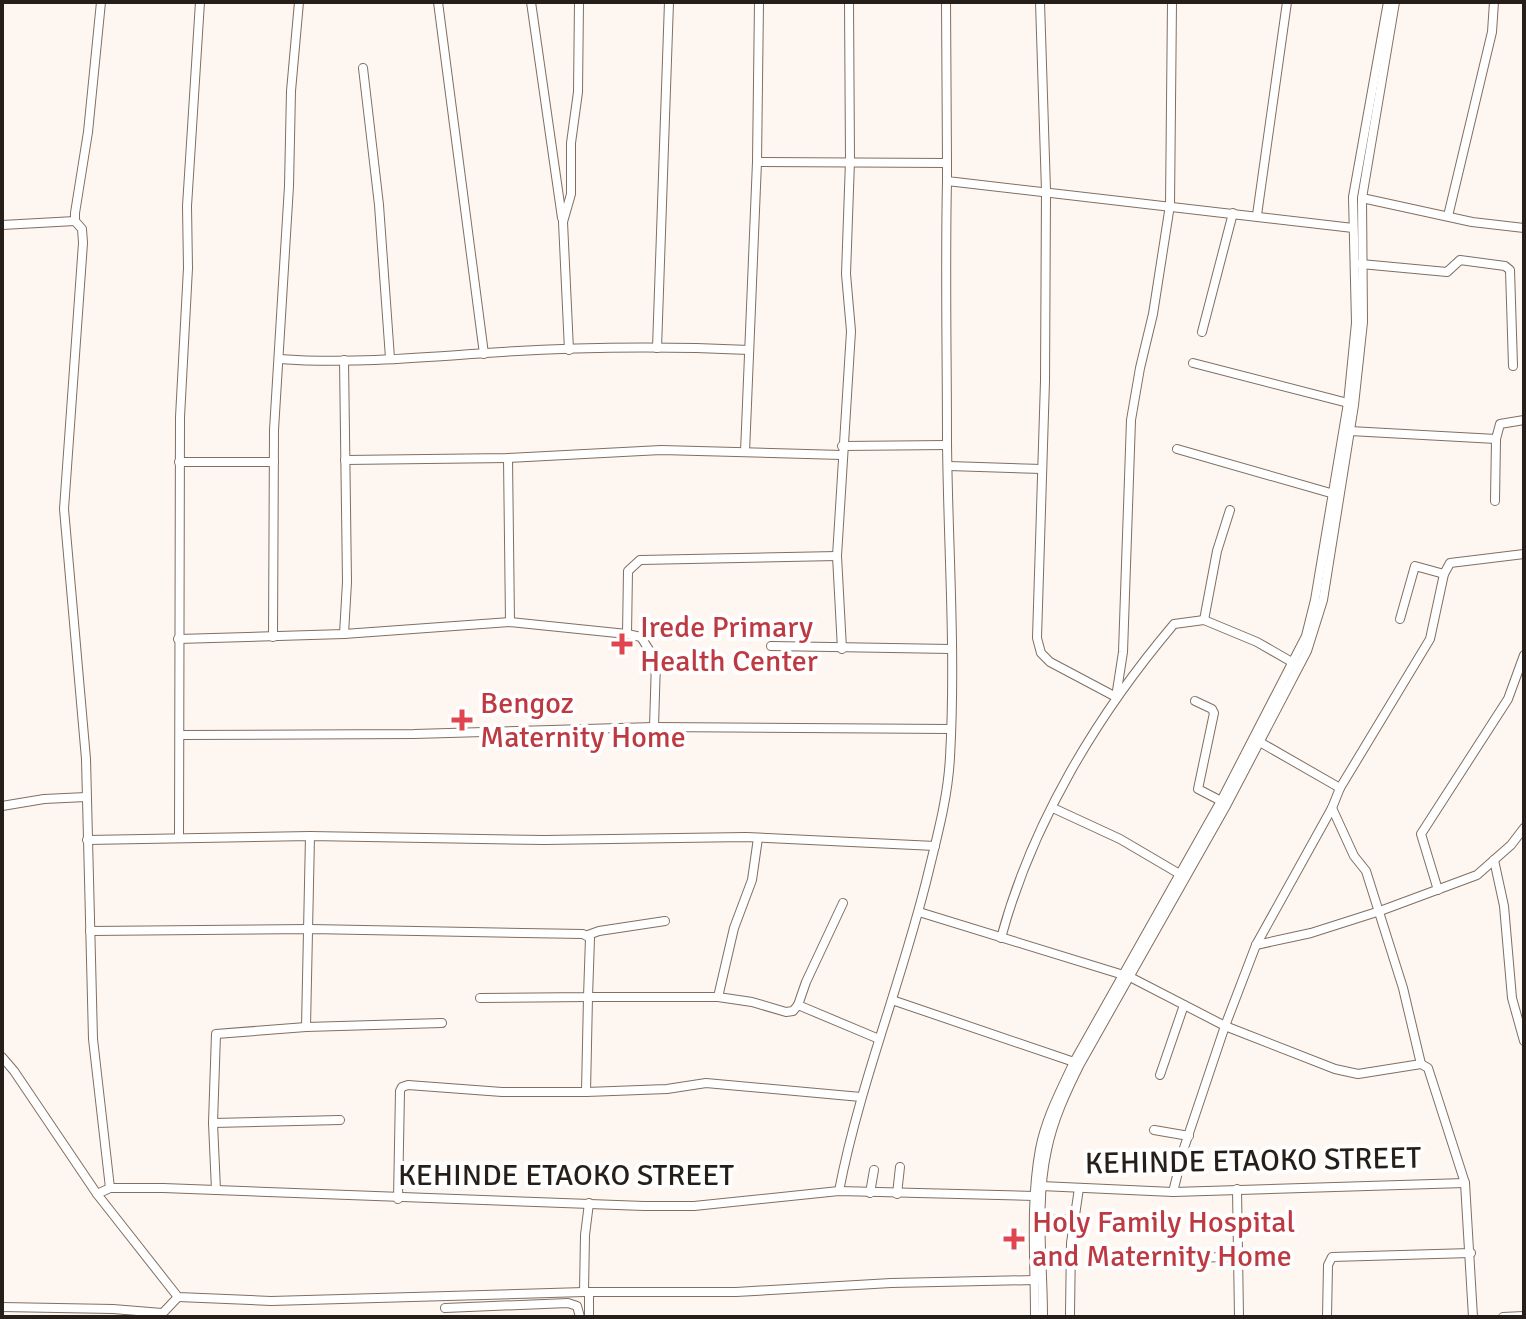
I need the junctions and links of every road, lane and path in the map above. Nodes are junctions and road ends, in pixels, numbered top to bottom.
1 (101, 2) edge
2 (200, 2) edge
3 (299, 2) edge
4 (438, 2) edge
5 (531, 2) edge
6 (579, 2) edge
7 (669, 2) edge
8 (759, 2) edge
9 (849, 2) edge
10 (946, 2) edge
11 (1040, 2) edge
12 (1172, 2) edge
13 (1287, 2) edge
14 (1388, 2) edge
15 (1395, 2) edge
16 (1494, 2) edge
17 (363, 68) dead end
18 (850, 161) junction
19 (757, 162) junction
20 (947, 163) junction
21 (947, 181) junction
22 (1046, 191) junction
23 (1362, 198) junction
24 (1170, 205) junction
25 (1233, 213) junction
26 (1257, 215) junction
27 (1448, 216) junction
28 (75, 221) junction
29 (563, 222) junction
30 (2, 225) edge
31 (1353, 228) junction
32 (1524, 228) edge
33 (1361, 264) junction
34 (1202, 332) dead end
35 (657, 348) junction
36 (569, 350) junction
37 (749, 350) junction
38 (484, 354) junction
39 (390, 358) junction
40 (279, 359) junction
41 (344, 360) junction
42 (1193, 363) dead end
43 (1513, 366) dead end
44 (1348, 403) junction
45 (1524, 420) edge
46 (1350, 431) junction
47 (1496, 439) junction
48 (947, 445) junction
49 (1177, 449) dead end
50 (842, 450) junction
51 (745, 452) junction
52 (508, 458) junction
53 (345, 460) junction
54 (179, 462) junction
55 (274, 462) junction
56 (949, 466) junction
57 (1042, 469) junction
58 (1334, 494) junction
59 (1495, 501) dead end
60 (1230, 510) dead end
61 (1524, 554) edge
62 (837, 556) junction
63 (1444, 574) junction
64 (1400, 619) dead end
65 (1204, 620) junction
66 (510, 622) junction
67 (344, 634) junction
68 (627, 634) junction
69 (273, 637) junction
70 (178, 639) junction
71 (771, 646) dead end
72 (842, 649) junction
73 (951, 649) junction
74 (1524, 655) edge
75 (656, 661) junction
76 (720, 663) dead end
77 (1296, 664) junction
78 (1116, 697) junction
79 (1195, 701) dead end
80 (654, 727) junction
81 (950, 729) junction
82 (181, 735) junction
83 (1257, 741) junction
84 (1340, 788) junction
85 (86, 797) junction
86 (1224, 802) junction
87 (2, 806) edge
88 (1053, 808) junction
89 (1332, 808) junction
90 (1524, 828) edge
91 (310, 836) junction
92 (179, 838) junction
93 (758, 838) junction
94 (87, 840) junction
95 (1511, 845) junction
96 (935, 846) junction
97 (1524, 848) edge
98 (1494, 860) junction
99 (1183, 876) junction
100 (1438, 890) junction
101 (843, 903) dead end
102 (1380, 911) junction
103 (919, 912) junction
104 (665, 921) dead end
105 (310, 929) junction
106 (90, 931) junction
107 (588, 935) junction
108 (1001, 938) junction
109 (1256, 945) junction
110 (1126, 976) junction
111 (588, 997) junction
112 (718, 997) junction
113 (480, 998) dead end
114 (892, 1000) junction
115 (798, 1005) junction
116 (1184, 1005) junction
117 (442, 1023) dead end
118 (1225, 1026) junction
119 (306, 1027) junction
120 (879, 1039) junction
121 (1524, 1041) edge
122 (2, 1057) edge
123 (1077, 1063) junction
124 (1421, 1064) junction
125 (1160, 1075) dead end
126 (586, 1092) junction
127 (861, 1097) junction
128 (340, 1120) dead end
129 (213, 1123) junction
130 (1154, 1130) dead end
131 (1189, 1136) junction
132 (900, 1167) dead end
133 (874, 1170) dead end
134 (1465, 1183) junction
135 (1041, 1186) junction
136 (110, 1188) junction
137 (1079, 1188) junction
138 (1237, 1189) junction
139 (216, 1190) junction
140 (839, 1191) junction
141 (1173, 1192) junction
142 (870, 1193) junction
143 (97, 1194) junction
144 (897, 1194) junction
145 (1035, 1196) junction
146 (398, 1199) junction
147 (589, 1203) junction
148 (1074, 1219) junction
149 (1038, 1220) junction
150 (1471, 1253) junction
151 (1237, 1257) junction
152 (1097, 1259) dead end
153 (1039, 1265) junction
154 (1035, 1280) junction
155 (586, 1292) junction
156 (178, 1297) junction
157 (2, 1307) edge
158 (445, 1308) dead end
159 (1070, 1314) dead end
160 (160, 1315) edge
161 (1524, 1316) edge
162 (580, 1317) edge
163 (589, 1317) edge
164 (1035, 1317) edge
165 (1043, 1317) edge
166 (1239, 1317) edge
167 (1328, 1317) edge
168 (1473, 1317) edge
169 (1503, 1317) edge

1 - 28 street
2 - 54 street
3 - 40 street
4 - 38 street
5 - 29 street
6 - 29 street
7 - 35 street
8 - 19 street
9 - 18 street
10 - 20 street
11 - 22 street
12 - 24 street
13 - 26 street
14 - 31 street
15 - 23 street
16 - 27 street
17 - 39 street
18 - 19 street
18 - 20 street
18 - 50 street
19 - 37 street
20 - 21 street
21 - 22 street
21 - 48 street
22 - 24 street
22 - 57 street
23 - 27 street
23 - 33 street
24 - 25 street
24 - 78 street
25 - 26 street
25 - 34 street
26 - 31 street
27 - 32 street
28 - 30 street
28 - 85 street
29 - 36 street
31 - 44 street
33 - 43 street
33 - 46 street
35 - 36 street
35 - 37 street
36 - 38 street
37 - 51 street
38 - 39 street
39 - 41 street
40 - 41 street
40 - 55 street
41 - 53 street
42 - 44 street
44 - 58 street
45 - 47 street
46 - 47 street
46 - 77 street
47 - 59 street
48 - 50 street
48 - 56 street
49 - 58 street
50 - 51 street
50 - 62 street
51 - 52 street
52 - 53 street
52 - 66 street
53 - 67 street
54 - 55 street
54 - 70 street
55 - 69 street
56 - 57 street
56 - 73 street
57 - 78 street
58 - 77 street
60 - 65 street
61 - 63 street
62 - 68 street
62 - 72 street
63 - 64 street
63 - 84 street
65 - 77 street
65 - 78 street
66 - 67 street
66 - 68 street
67 - 69 street
68 - 75 street
69 - 70 street
70 - 82 street
71 - 72 street
72 - 73 street
73 - 81 street
74 - 100 street
75 - 76 street
75 - 80 street
77 - 83 street
78 - 88 street
79 - 86 street
80 - 81 street
80 - 82 street
81 - 96 street
82 - 92 street
83 - 84 street
83 - 86 street
84 - 89 street
85 - 87 street
85 - 94 street
86 - 99 street
88 - 99 street
88 - 108 street
89 - 102 street
89 - 109 street
90 - 95 street
91 - 92 street
91 - 93 street
91 - 105 street
92 - 94 street
93 - 96 street
93 - 112 street
94 - 106 street
95 - 97 street
95 - 98 street
96 - 103 street
98 - 100 street
98 - 121 street
99 - 110 street
100 - 102 street
101 - 115 street
102 - 109 street
102 - 124 street
103 - 108 street
103 - 114 street
104 - 107 street
105 - 106 street
105 - 107 street
105 - 119 street
106 - 136 street
107 - 111 street
108 - 110 street
109 - 118 street
110 - 116 street
110 - 123 street
111 - 112 street
111 - 113 street
111 - 126 street
112 - 115 street
114 - 120 street
114 - 123 street
115 - 120 street
116 - 118 street
116 - 125 street
117 - 119 street
118 - 124 street
118 - 131 street
119 - 129 street
120 - 127 street
122 - 143 street
123 - 135 street
123 - 145 street
124 - 134 street
126 - 127 street
126 - 146 street
127 - 140 street
128 - 129 street
129 - 139 street
130 - 131 street
131 - 141 street
132 - 144 street
133 - 142 street
134 - 138 street, KEHINDE ETAOKO STREET
134 - 150 street
135 - 137 street, KEHINDE ETAOKO STREET
135 - 149 street
136 - 139 street, KEHINDE ETAOKO STREET
136 - 143 street, KEHINDE ETAOKO STREET
137 - 141 street, KEHINDE ETAOKO STREET
137 - 148 street
138 - 141 street, KEHINDE ETAOKO STREET
138 - 151 street
139 - 146 street, KEHINDE ETAOKO STREET
140 - 142 street, KEHINDE ETAOKO STREET
140 - 147 street, KEHINDE ETAOKO STREET
142 - 144 street, KEHINDE ETAOKO STREET
143 - 156 street
144 - 145 street, KEHINDE ETAOKO STREET
145 - 149 street
146 - 147 street, KEHINDE ETAOKO STREET
147 - 155 street
148 - 149 street
148 - 159 street
149 - 153 street
150 - 167 street
150 - 168 street
151 - 152 street
151 - 166 street
153 - 154 street
153 - 165 street
154 - 155 street
154 - 164 street
155 - 156 street
155 - 163 street
156 - 160 street
157 - 160 street
158 - 162 street
161 - 169 street

